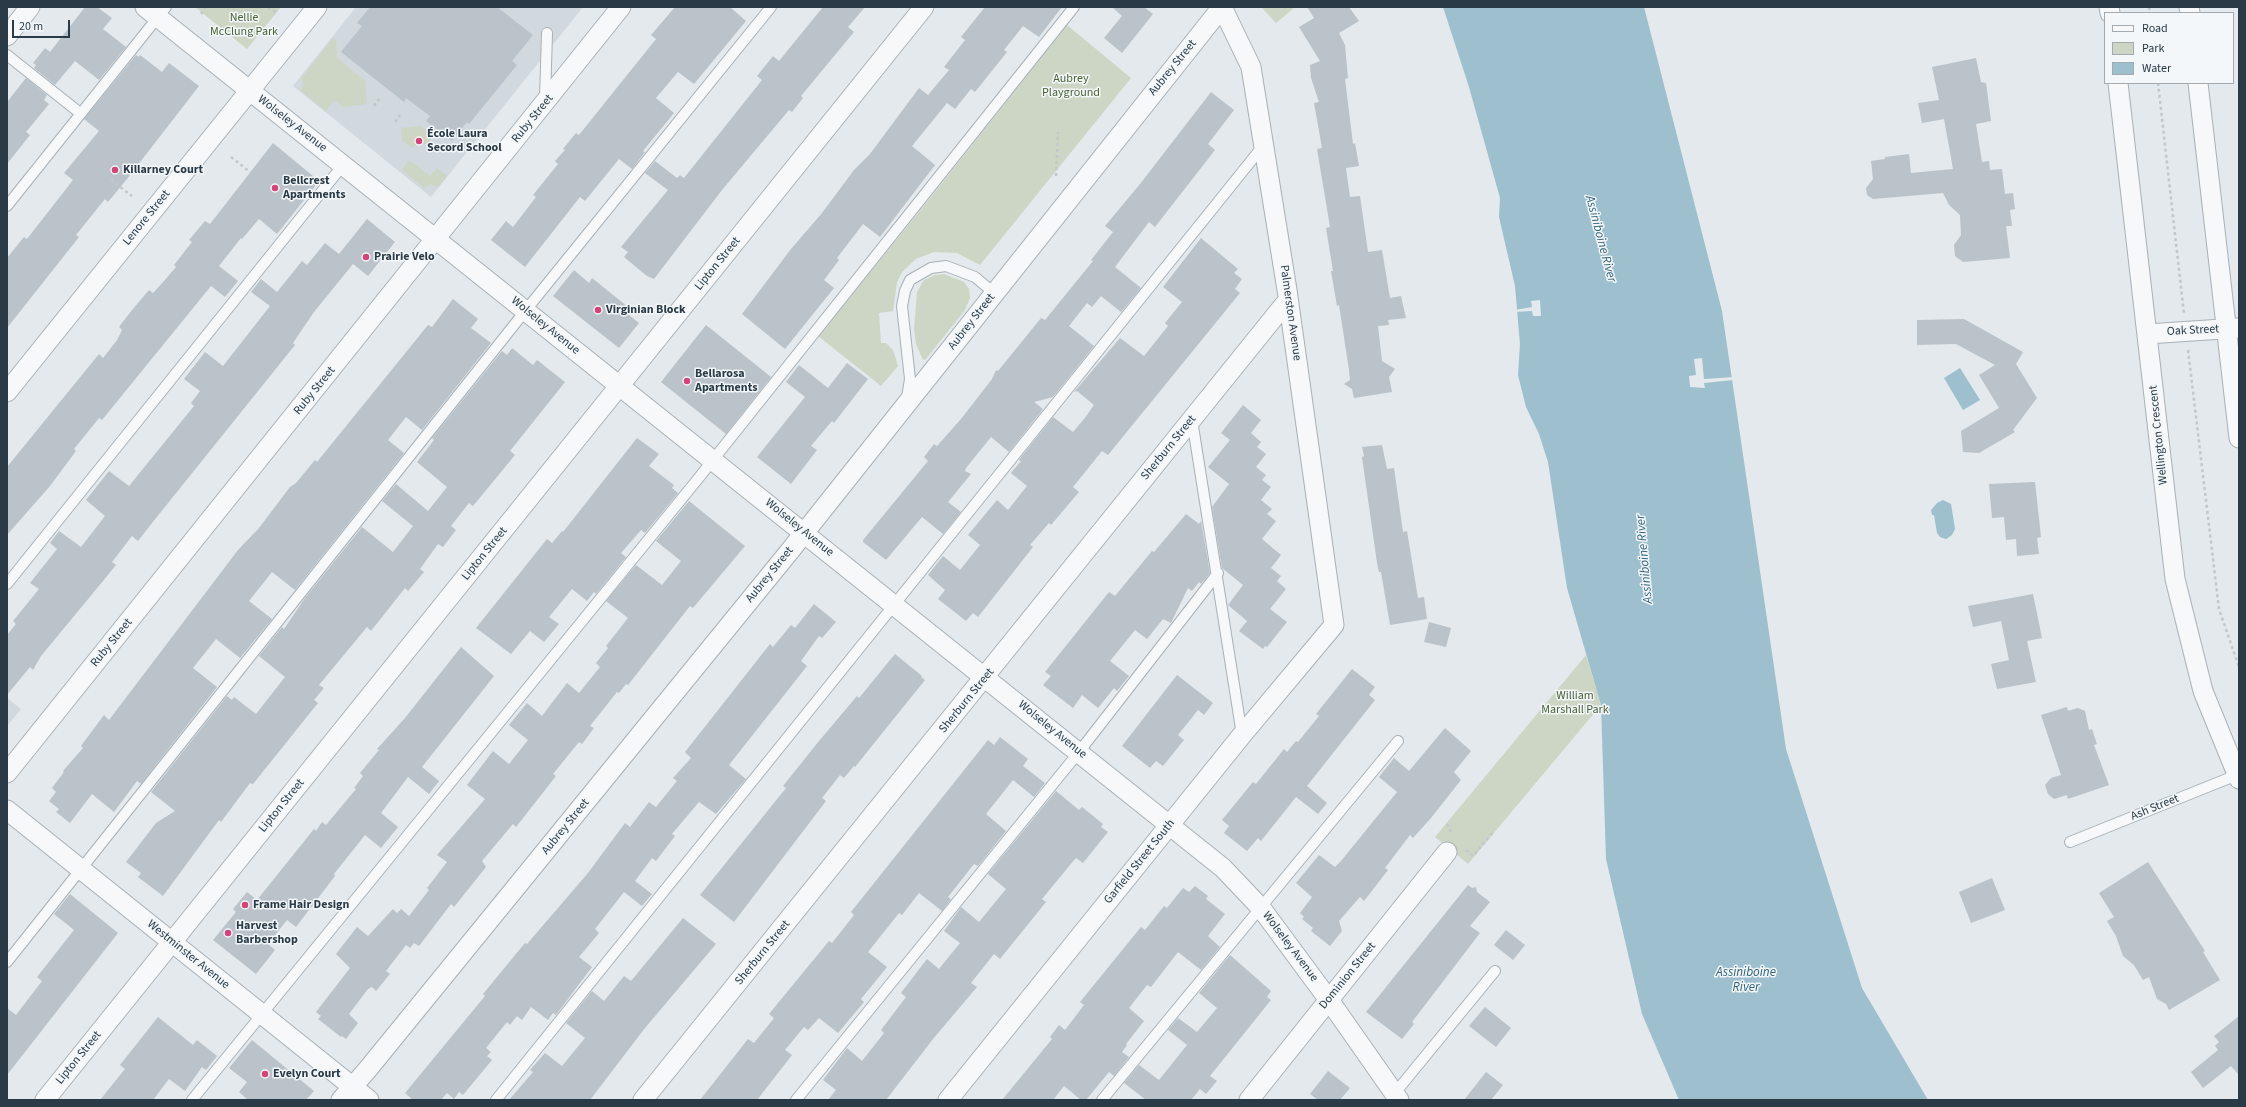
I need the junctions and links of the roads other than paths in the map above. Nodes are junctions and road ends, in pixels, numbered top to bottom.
1 (30, 7) edge
2 (317, 7) edge
3 (621, 7) edge
4 (771, 7) edge
5 (924, 7) edge
6 (1074, 7) edge
7 (1222, 7) edge
8 (156, 10) edge
9 (547, 33) dead end
10 (7, 36) edge
11 (7, 55) edge
12 (2118, 84) edge
13 (2198, 84) edge
14 (250, 91) junction
15 (545, 105) junction
16 (80, 113) junction
17 (1265, 144) junction
18 (343, 165) junction
19 (7, 206) edge
20 (437, 240) junction
21 (994, 293) junction
22 (1288, 300) junction
23 (526, 310) junction
24 (2233, 328) edge
25 (2147, 334) junction
26 (620, 385) junction
27 (7, 392) edge
28 (903, 409) junction
29 (1192, 420) junction
30 (2239, 438) edge
31 (713, 460) junction
32 (805, 532) junction
33 (1218, 573) junction
34 (7, 584) edge
35 (896, 605) junction
36 (1334, 625) joint
37 (986, 677) junction
38 (1242, 735) junction
39 (1398, 741) dead end
40 (1080, 752) junction
41 (7, 773) edge
42 (2238, 776) edge
43 (7, 810) edge
44 (1170, 825) junction
45 (2070, 842) dead end
46 (1447, 852) dead end
47 (82, 870) junction
48 (1261, 908) junction
49 (172, 942) junction
50 (7, 962) edge
51 (1495, 971) dead end
52 (1329, 1000) junction
53 (261, 1014) junction
54 (347, 1094) edge
55 (1397, 1098) edge
56 (45, 1100) edge
57 (192, 1100) edge
58 (370, 1100) edge
59 (496, 1100) edge
60 (643, 1100) edge
61 (796, 1100) edge
62 (948, 1100) edge
63 (1102, 1100) edge
64 (1248, 1100) edge

1 - 10 street
2 - 14 street, Lenore Street
3 - 15 street, Ruby Street
4 - 23 lane
5 - 26 street, Lipton Street
6 - 31 lane
7 - 17 street, Palmerston Avenue
7 - 21 street, Aubrey Street
8 - 14 street, Wolseley Avenue
8 - 16 lane
9 - 15 lane
11 - 16 lane
12 - 25 street, Wellington Crescent
13 - 24 street
14 - 18 street, Wolseley Avenue
14 - 27 street, Lenore Street
15 - 20 street, Ruby Street
16 - 19 lane
17 - 22 street, Palmerston Avenue
17 - 35 lane
18 - 20 street, Wolseley Avenue
18 - 34 lane
20 - 23 street, Wolseley Avenue
20 - 41 street, Ruby Street
21 - 28 street, Aubrey Street
21 - 28 lane
22 - 29 street, Sherburn Street
22 - 36 street, Palmerston Avenue
23 - 26 street, Wolseley Avenue
23 - 47 lane
24 - 25 street, Oak Street
24 - 30 street
25 - 42 street, Wellington Crescent
26 - 31 street, Wolseley Avenue
26 - 49 street, Lipton Street
28 - 32 street, Aubrey Street
29 - 33 lane
29 - 37 street, Sherburn Street
31 - 32 street, Wolseley Avenue
31 - 53 lane
32 - 35 street, Wolseley Avenue
32 - 54 street, Aubrey Street
33 - 38 lane
33 - 40 lane
35 - 37 street, Wolseley Avenue
35 - 59 lane
36 - 38 street, Garfield Street South
37 - 40 street, Wolseley Avenue
37 - 60 street, Sherburn Street
38 - 44 street, Garfield Street South
39 - 48 lane
40 - 44 street, Wolseley Avenue
40 - 61 lane
42 - 45 lane, Ash Street
43 - 47 street, Westminster Avenue
44 - 48 street, Wolseley Avenue
44 - 62 street, Garfield Street South
46 - 52 street, Dominion Street
47 - 49 street, Westminster Avenue
47 - 50 lane
48 - 52 street, Wolseley Avenue
48 - 63 lane
49 - 53 street, Westminster Avenue
49 - 56 street, Lipton Street
51 - 55 lane
52 - 55 street, Wolseley Avenue
52 - 64 street, Dominion Street
53 - 54 street, Westminster Avenue
53 - 57 lane
54 - 58 street, Westminster Avenue

